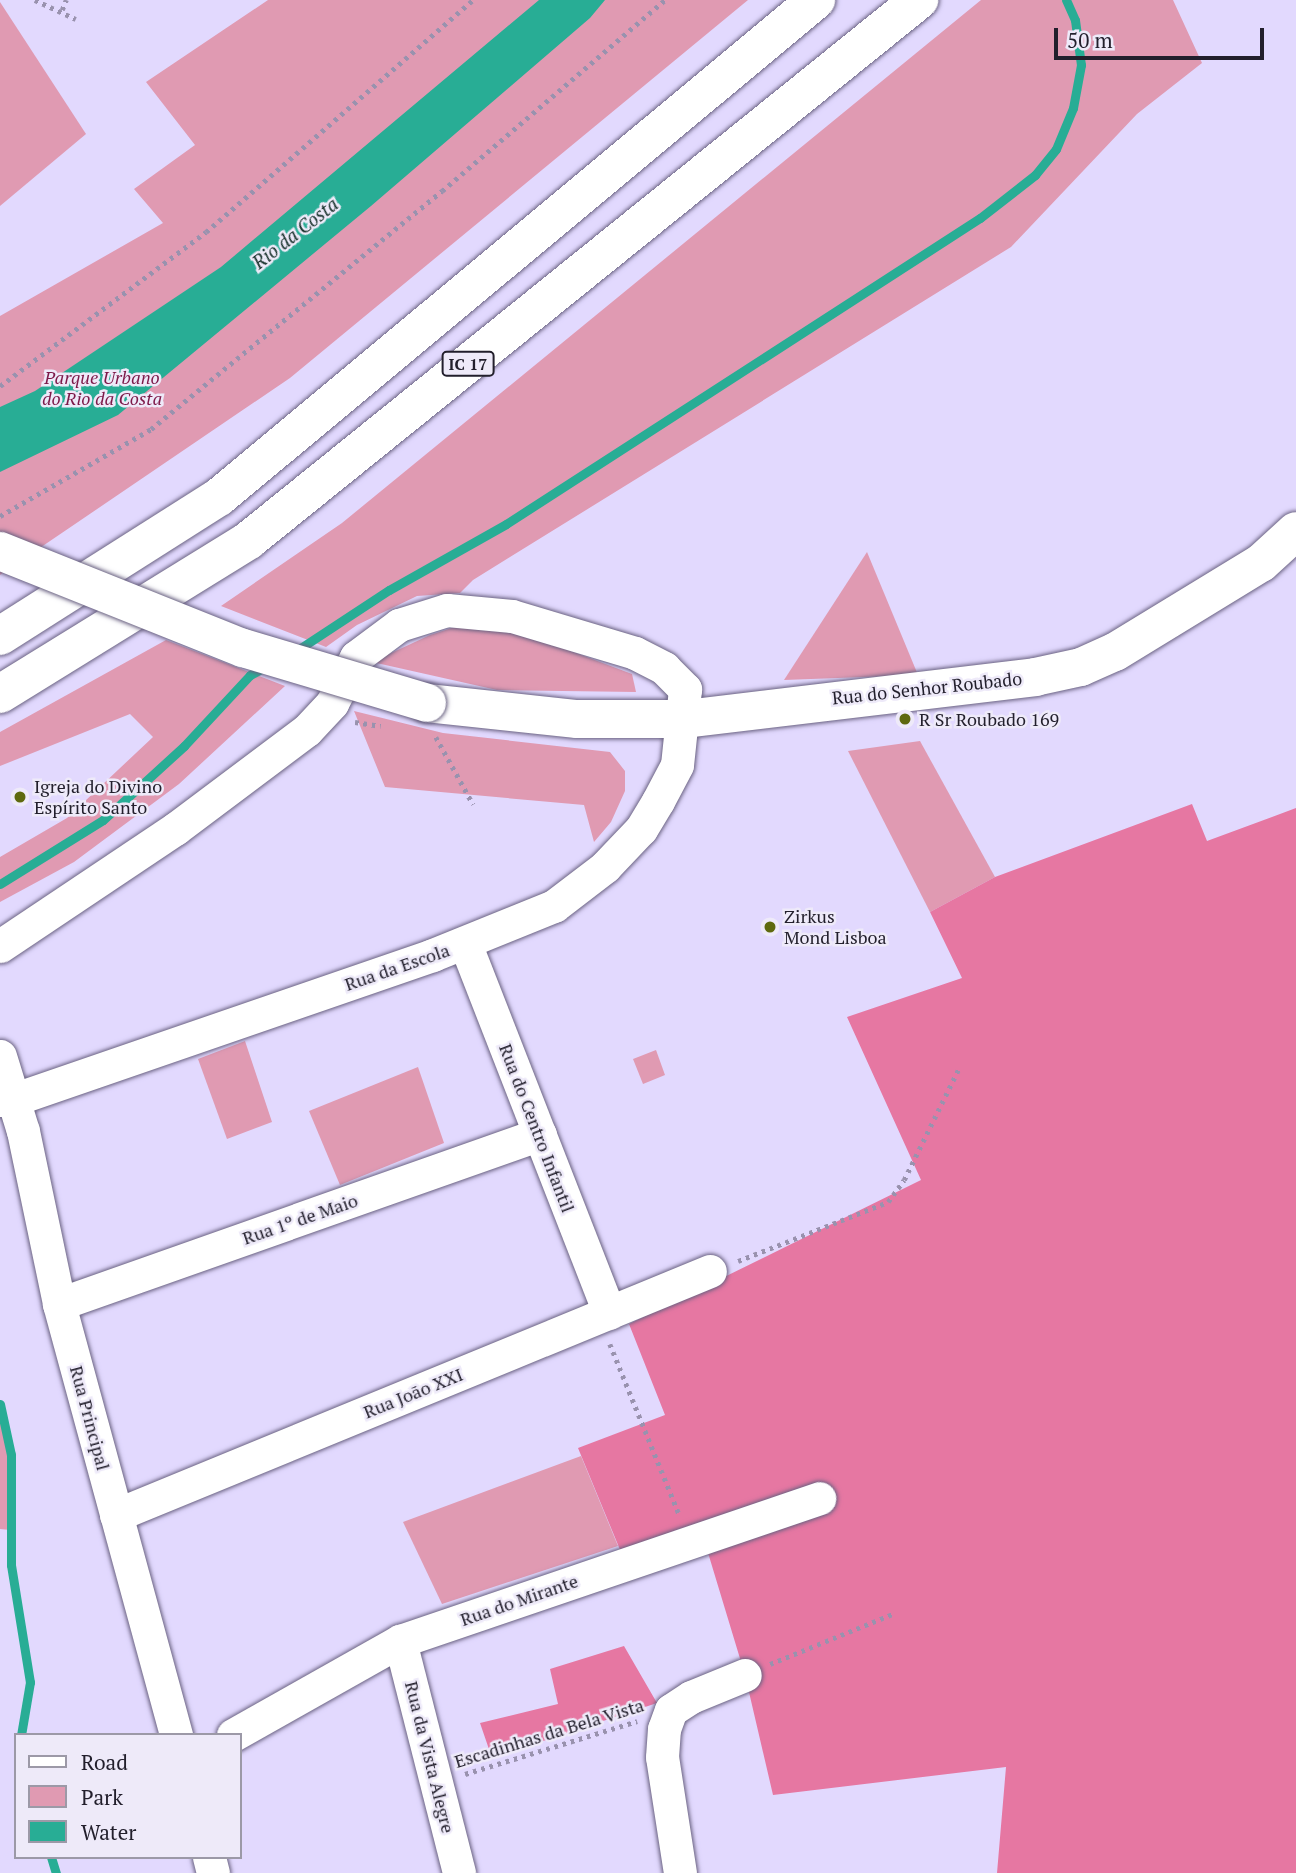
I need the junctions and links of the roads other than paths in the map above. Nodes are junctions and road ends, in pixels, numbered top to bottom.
1 (816, 0) edge
2 (919, 0) edge
3 (1296, 531) edge
4 (0, 551) edge
5 (0, 636) edge
6 (0, 694) edge
7 (685, 719) junction
8 (465, 943) junction
9 (0, 946) edge
10 (0, 1056) edge
11 (7, 1100) edge
12 (540, 1134) junction
13 (710, 1271) road end
14 (59, 1304) junction
15 (604, 1315) junction
16 (819, 1498) dead end
17 (116, 1515) junction
18 (400, 1642) junction
19 (745, 1675) road end
20 (175, 1733) edge
21 (237, 1733) edge
22 (459, 1873) edge
23 (680, 1873) edge

1 - 5 main road
2 - 6 main road, IC 17
3 - 7 main road, Rua do Senhor Roubado
4 - 7 main road, Rua do Senhor Roubado, bridge
7 - 8 street, Rua da Escola
7 - 9 street, Rua da Escola
8 - 11 street, Rua da Escola
8 - 12 street, Rua do Centro Infantil
10 - 11 street, Rua Principal
11 - 14 street, Rua Principal
12 - 14 street, Rua 1º de Maio
12 - 15 street, Rua do Centro Infantil
13 - 15 street, Rua João XXI
14 - 17 street, Rua Principal
15 - 17 street, Rua João XXI
16 - 18 street, Rua do Mirante
17 - 20 street, Rua Principal
18 - 21 street, Rua do Mirante
18 - 22 street, Rua da Vista Alegre
19 - 23 street

